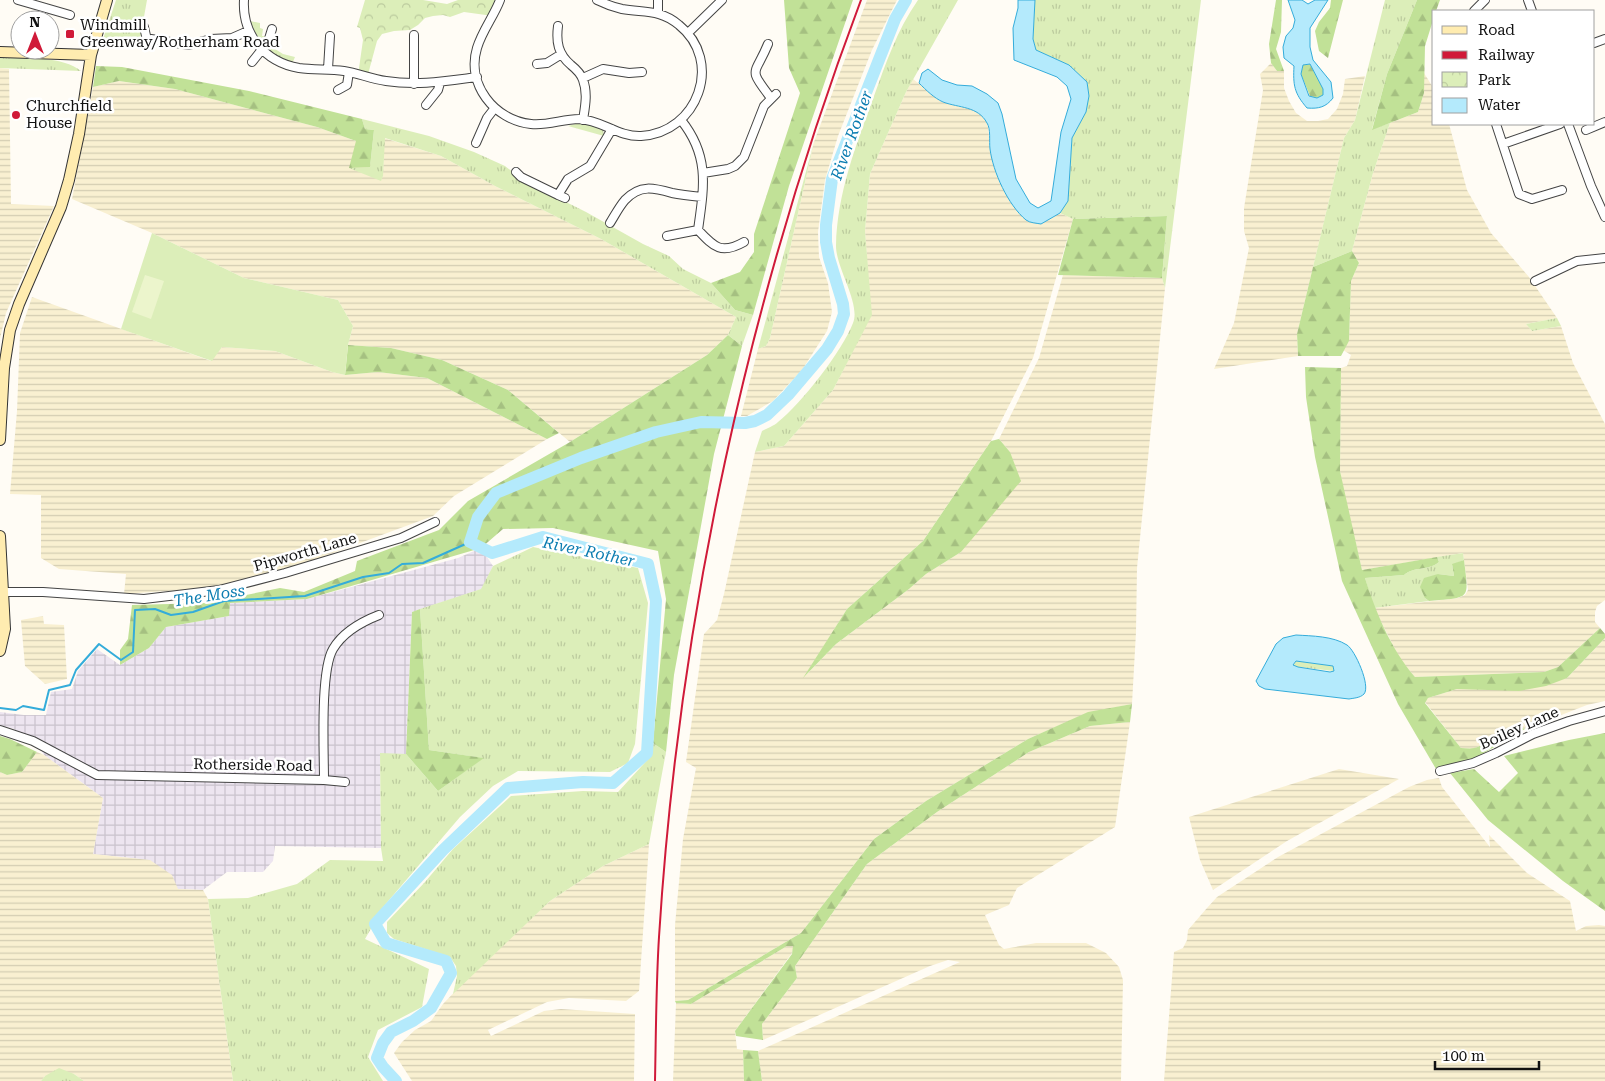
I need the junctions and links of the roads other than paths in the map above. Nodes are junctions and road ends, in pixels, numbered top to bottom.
1 (18, 0) edge
2 (107, 0) edge
3 (244, 0) edge
4 (500, 0) edge
5 (597, 0) edge
6 (658, 0) edge
7 (722, 0) edge
8 (1485, 0) edge
9 (1475, 10) edge
10 (658, 13) junction
11 (70, 15) dead end
12 (558, 26) dead end
13 (144, 27) dead end
14 (272, 29) dead end
15 (248, 31) junction
16 (688, 33) junction
17 (414, 35) dead end
18 (330, 36) dead end
19 (768, 44) dead end
20 (262, 50) junction
21 (0, 52) edge
22 (560, 54) junction
23 (91, 55) junction
24 (252, 62) dead end
25 (537, 64) dead end
26 (328, 69) junction
27 (349, 72) junction
28 (642, 72) dead end
29 (477, 76) junction
30 (582, 78) junction
31 (440, 83) junction
32 (414, 84) junction
33 (338, 90) dead end
34 (426, 105) dead end
35 (494, 109) junction
36 (583, 120) junction
37 (681, 120) junction
38 (1605, 122) edge
39 (1496, 125) edge
40 (1557, 125) edge
41 (1568, 125) edge
42 (612, 129) junction
43 (1586, 130) dead end
44 (476, 143) dead end
45 (1503, 144) junction
46 (516, 172) dead end
47 (703, 173) junction
48 (1562, 190) dead end
49 (1605, 194) edge
50 (702, 197) junction
51 (1596, 197) junction
52 (1605, 218) edge
53 (610, 223) dead end
54 (698, 230) junction
55 (667, 236) dead end
56 (744, 242) dead end
57 (1605, 258) edge
58 (1535, 281) dead end
59 (0, 440) edge
60 (435, 522) dead end
61 (0, 536) edge
62 (2, 592) edge
63 (379, 615) dead end
64 (0, 650) edge
65 (1605, 711) edge
66 (0, 730) edge
67 (1440, 770) dead end
68 (324, 780) junction
69 (345, 782) dead end

1 - 11 street
2 - 23 main road
3 - 15 street
4 - 29 street
5 - 10 street
6 - 10 street
7 - 16 street
8 - 9 street
10 - 16 street
12 - 22 street
13 - 15 street
14 - 20 street
15 - 20 street
16 - 37 street
17 - 32 street
18 - 26 street
19 - 47 street
20 - 24 street
20 - 26 street
21 - 23 main road
22 - 25 street
22 - 30 street
23 - 59 main road
26 - 27 street
27 - 32 street
27 - 33 street
28 - 30 street
29 - 31 street
29 - 35 street
30 - 36 street
31 - 32 street
31 - 34 street
35 - 36 street
35 - 44 street
36 - 42 street
37 - 42 street
37 - 47 street
38 - 43 street
39 - 45 street
40 - 45 street
41 - 51 street
42 - 46 street
45 - 48 street
47 - 50 street
49 - 51 street
50 - 53 street
50 - 54 street
51 - 52 street
54 - 55 street
54 - 56 street
57 - 58 street
60 - 62 street, Pipworth Lane
61 - 62 main road
62 - 64 main road
63 - 68 street, Rotherside Road
65 - 67 street, Boiley Lane
66 - 68 street, Rotherside Road
68 - 69 street

